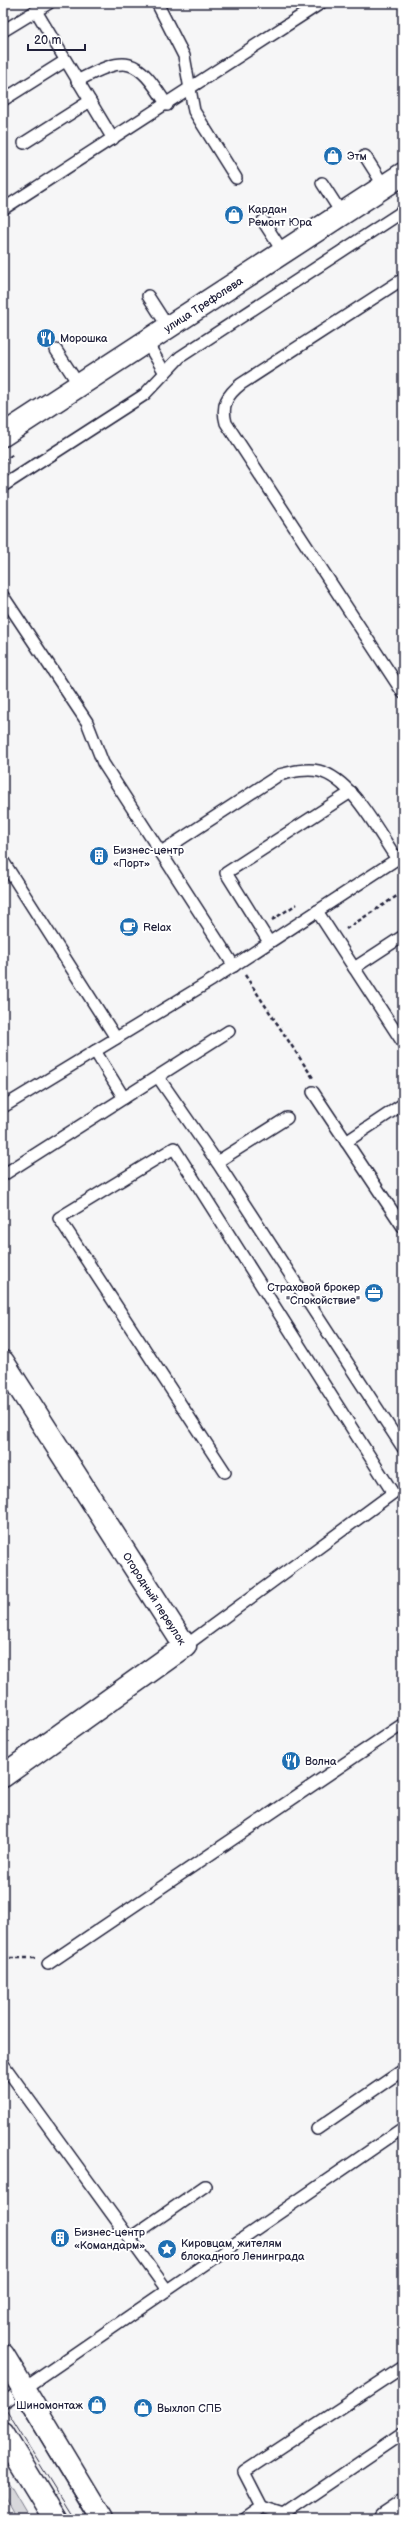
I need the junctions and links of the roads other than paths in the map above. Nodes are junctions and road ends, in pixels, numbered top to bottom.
1 (49, 3) edge
2 (157, 3) edge
3 (322, 3) edge
4 (36, 11) junction
5 (3, 31) edge
6 (65, 61) junction
7 (77, 81) junction
8 (191, 87) junction
9 (3, 100) edge
10 (90, 101) junction
11 (167, 105) junction
12 (113, 139) junction
13 (24, 143) dead end
14 (365, 156) dead end
15 (403, 174) edge
16 (236, 178) dead end
17 (322, 183) dead end
18 (384, 186) junction
19 (3, 209) edge
20 (403, 211) edge
21 (342, 214) junction
22 (263, 221) dead end
23 (283, 252) junction
24 (403, 279) edge
25 (148, 296) dead end
26 (168, 327) junction
27 (146, 341) junction
28 (56, 350) dead end
29 (165, 373) junction
30 (79, 385) junction
31 (3, 435) edge
32 (3, 486) edge
33 (3, 596) edge
34 (403, 693) edge
35 (351, 792) junction
36 (161, 852) junction
37 (400, 857) edge
38 (3, 861) edge
39 (317, 911) junction
40 (403, 936) edge
41 (269, 942) junction
42 (235, 964) junction
43 (354, 968) junction
44 (229, 1031) dead end
45 (116, 1038) junction
46 (403, 1043) edge
47 (94, 1051) junction
48 (158, 1077) junction
49 (313, 1092) road end
50 (124, 1098) junction
51 (403, 1104) edge
52 (3, 1107) edge
53 (287, 1118) dead end
54 (346, 1142) junction
55 (217, 1162) junction
56 (3, 1176) edge
57 (403, 1227) edge
58 (3, 1362) edge
59 (403, 1448) edge
60 (225, 1472) dead end
61 (186, 1646) junction
62 (403, 1724) edge
63 (3, 1776) edge
64 (48, 1964) road end
65 (3, 2064) edge
66 (403, 2070) edge
67 (403, 2128) edge
68 (317, 2129) dead end
69 (205, 2186) dead end
70 (130, 2238) junction
71 (167, 2290) junction
72 (3, 2356) edge
73 (403, 2367) edge
74 (23, 2390) junction
75 (3, 2403) edge
76 (403, 2432) edge
77 (3, 2434) edge
78 (262, 2507) junction
79 (403, 2507) edge
80 (55, 2519) edge
81 (102, 2519) edge
82 (245, 2519) edge
83 (386, 2519) edge

1 - 4 lane
2 - 8 lane
3 - 8 lane
4 - 5 lane
4 - 6 lane
6 - 7 lane
6 - 9 lane
7 - 10 lane
7 - 11 lane
8 - 11 lane
8 - 16 lane
10 - 12 lane
10 - 13 lane
11 - 12 lane
12 - 19 lane
14 - 18 lane
15 - 18 main road, улица Трефолева
17 - 21 lane
18 - 21 main road, улица Трефолева
20 - 29 lane
21 - 23 main road, улица Трефолева
22 - 23 lane
23 - 26 main road, улица Трефолева
24 - 34 lane
25 - 26 lane
26 - 27 main road, улица Трефолева
27 - 29 lane
27 - 30 main road, улица Трефолева
28 - 30 lane
29 - 32 lane
30 - 31 main road, улица Трефолева
33 - 36 lane
35 - 36 lane
35 - 37 lane
35 - 41 lane
36 - 42 lane
37 - 39 lane
38 - 45 lane
39 - 41 lane
39 - 43 lane
40 - 43 lane
41 - 42 lane
42 - 45 lane
43 - 46 lane
44 - 48 lane
45 - 47 lane
47 - 50 lane
47 - 52 lane
48 - 50 lane
48 - 55 lane
49 - 54 lane
50 - 56 lane
51 - 54 lane
53 - 55 lane
54 - 57 lane
55 - 59 lane
58 - 61 main road, Огородный переулок
60 - 61 lane
61 - 63 main road, Огородный переулок
62 - 64 lane
65 - 70 lane
66 - 68 lane
67 - 71 lane
69 - 70 lane
70 - 71 lane
71 - 74 lane
72 - 74 main road
73 - 78 lane
74 - 75 lane
74 - 81 main road
76 - 78 lane
77 - 80 main road
78 - 82 lane
79 - 83 main road

